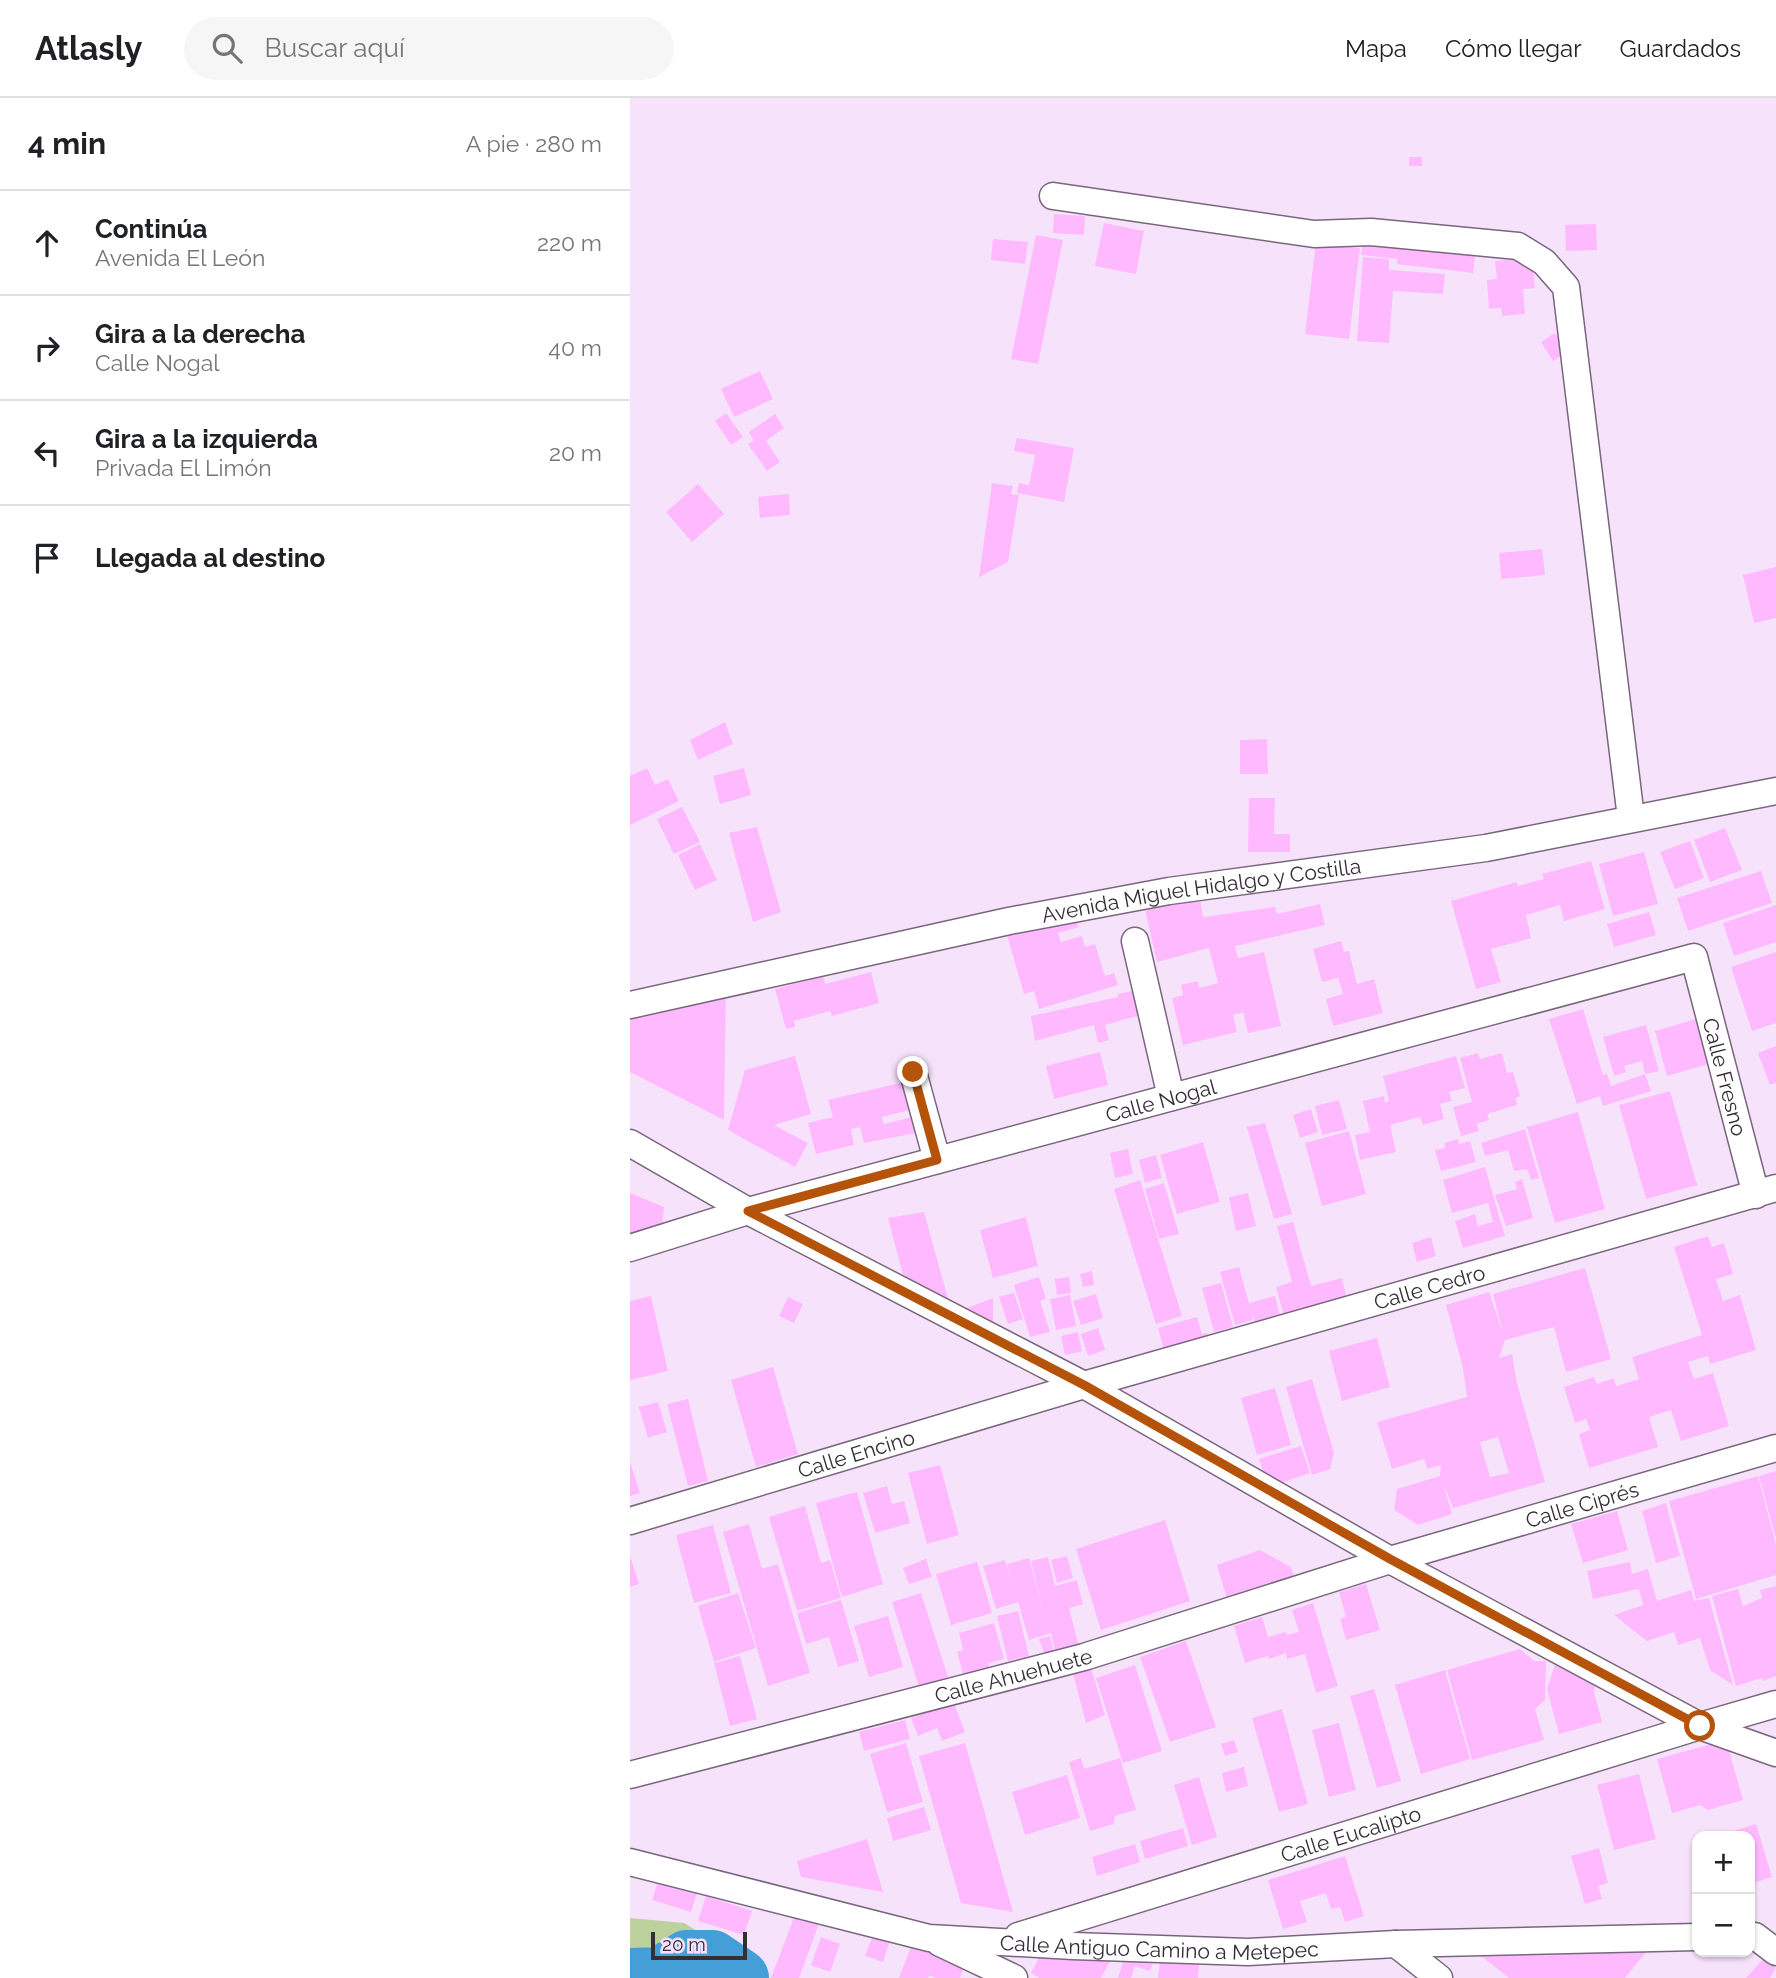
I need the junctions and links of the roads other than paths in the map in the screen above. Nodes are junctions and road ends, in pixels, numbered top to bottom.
1 (1053, 196) dead end
2 (1776, 791) edge
3 (1631, 818) junction
4 (1135, 941) dead end
5 (1694, 957) joint
6 (630, 1005) edge
7 (913, 1072) dead end
8 (1171, 1097) junction
9 (630, 1143) edge
10 (937, 1160) junction
11 (1766, 1191) edge
12 (748, 1211) junction
13 (630, 1248) edge
14 (1084, 1385) junction
15 (1776, 1448) edge
16 (630, 1521) edge
17 (1390, 1559) junction
18 (1776, 1704) edge
19 (1700, 1726) junction
20 (1776, 1753) edge
21 (630, 1775) edge
22 (630, 1862) edge
23 (1760, 1935) edge
24 (1692, 1937) edge
25 (929, 1938) junction
26 (1002, 1941) junction
27 (1396, 1944) junction
28 (1776, 1952) edge
29 (1014, 1978) edge
30 (1439, 1978) edge

1 - 3 street
2 - 3 street, Avenida Miguel Hidalgo y Costilla
3 - 6 street, Avenida Miguel Hidalgo y Costilla
4 - 8 street
5 - 8 street, Calle Nogal
5 - 11 street, Calle Fresno
7 - 10 street
8 - 10 street, Calle Nogal
9 - 12 street
10 - 12 street, Calle Nogal
11 - 14 street, Calle Cedro
12 - 13 street, Calle Nogal
12 - 14 street
14 - 16 street, Calle Encino
14 - 17 street
15 - 17 street, Calle Ciprés
17 - 19 street
17 - 21 street, Calle Ahuehuete
18 - 19 street, Calle Eucalipto
19 - 20 street
19 - 26 street, Calle Eucalipto
22 - 25 street, Calle Antiguo Camino a Metepec
23 - 28 street
24 - 27 street, Calle Antiguo Camino a Metepec
25 - 26 street, Calle Antiguo Camino a Metepec
25 - 29 street
26 - 27 street, Calle Antiguo Camino a Metepec
27 - 30 street

